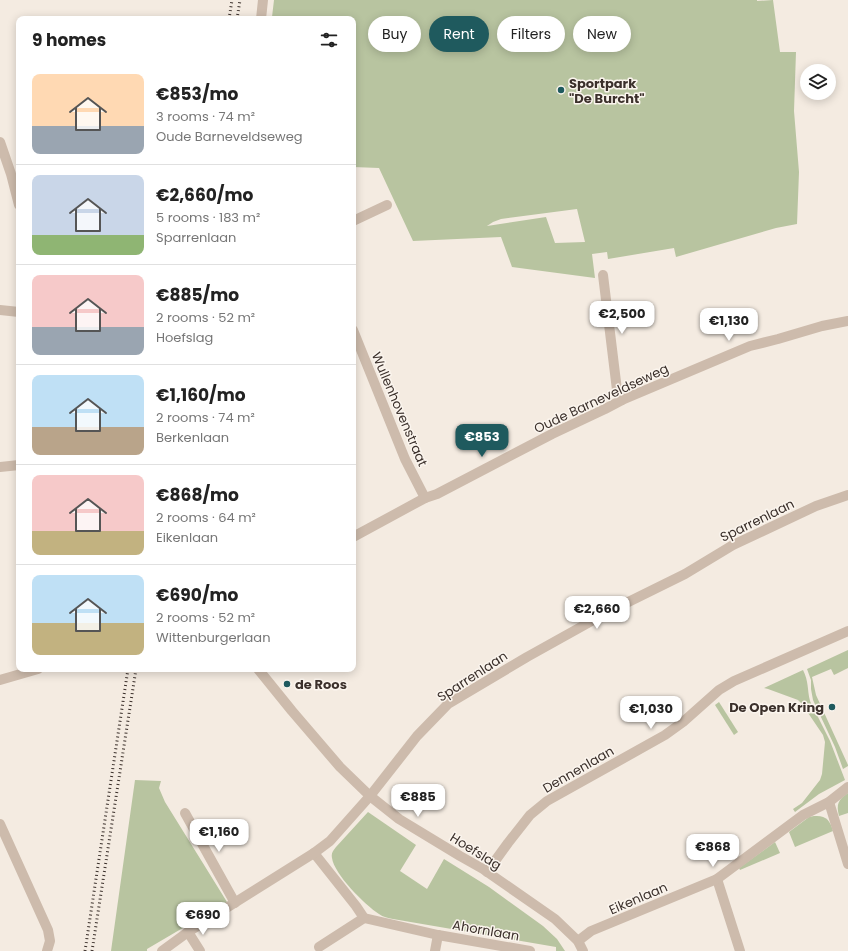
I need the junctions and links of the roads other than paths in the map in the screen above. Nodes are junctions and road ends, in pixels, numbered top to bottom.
1 (263, 0) edge
2 (260, 16) edge
3 (0, 142) edge
4 (16, 194) edge
5 (387, 205) dead end
6 (356, 219) edge
7 (603, 275) dead end
8 (0, 310) edge
9 (16, 312) edge
10 (848, 321) edge
11 (356, 337) edge
12 (622, 400) junction
13 (16, 465) edge
14 (0, 467) edge
15 (848, 495) edge
16 (426, 498) junction
17 (356, 534) edge
18 (848, 631) edge
19 (28, 672) edge
20 (260, 672) edge
21 (0, 680) edge
22 (848, 787) edge
23 (370, 796) junction
24 (828, 802) junction
25 (185, 813) dead end
26 (0, 824) edge
27 (314, 853) junction
28 (848, 864) edge
29 (487, 872) junction
30 (717, 879) junction
31 (235, 903) junction
32 (364, 918) junction
33 (188, 932) junction
34 (438, 935) junction
35 (578, 941) junction
36 (319, 947) dead end
37 (47, 951) edge
38 (162, 951) edge
39 (200, 951) edge
40 (435, 951) edge
41 (530, 951) edge
42 (583, 951) edge
43 (740, 951) edge

1 - 2 street
3 - 4 street
5 - 6 street
7 - 12 street
8 - 9 street
10 - 12 street, Oude Barneveldseweg
11 - 16 street, Wullenhovenstraat
12 - 16 street, Oude Barneveldseweg
13 - 14 street
15 - 23 street, Sparrenlaan
16 - 17 street, Oude Barneveldseweg
18 - 29 street, Dennenlaan
19 - 21 street
20 - 23 street, Hoefslag
22 - 24 street, Eikenlaan
23 - 27 street, Sparrenlaan
23 - 29 street, Hoefslag
24 - 28 street
24 - 30 street, Eikenlaan
25 - 31 street
26 - 37 street
27 - 31 street, Sparrenlaan
27 - 32 street
29 - 35 street, Hoefslag
30 - 35 street, Eikenlaan
30 - 43 street
31 - 33 street, Sparrenlaan
32 - 34 street, Ahornlaan
32 - 36 street
33 - 38 street, Sparrenlaan
33 - 39 street
34 - 40 street, Ahornlaan
34 - 41 street, Ahornlaan
35 - 42 street, Hoefslag

